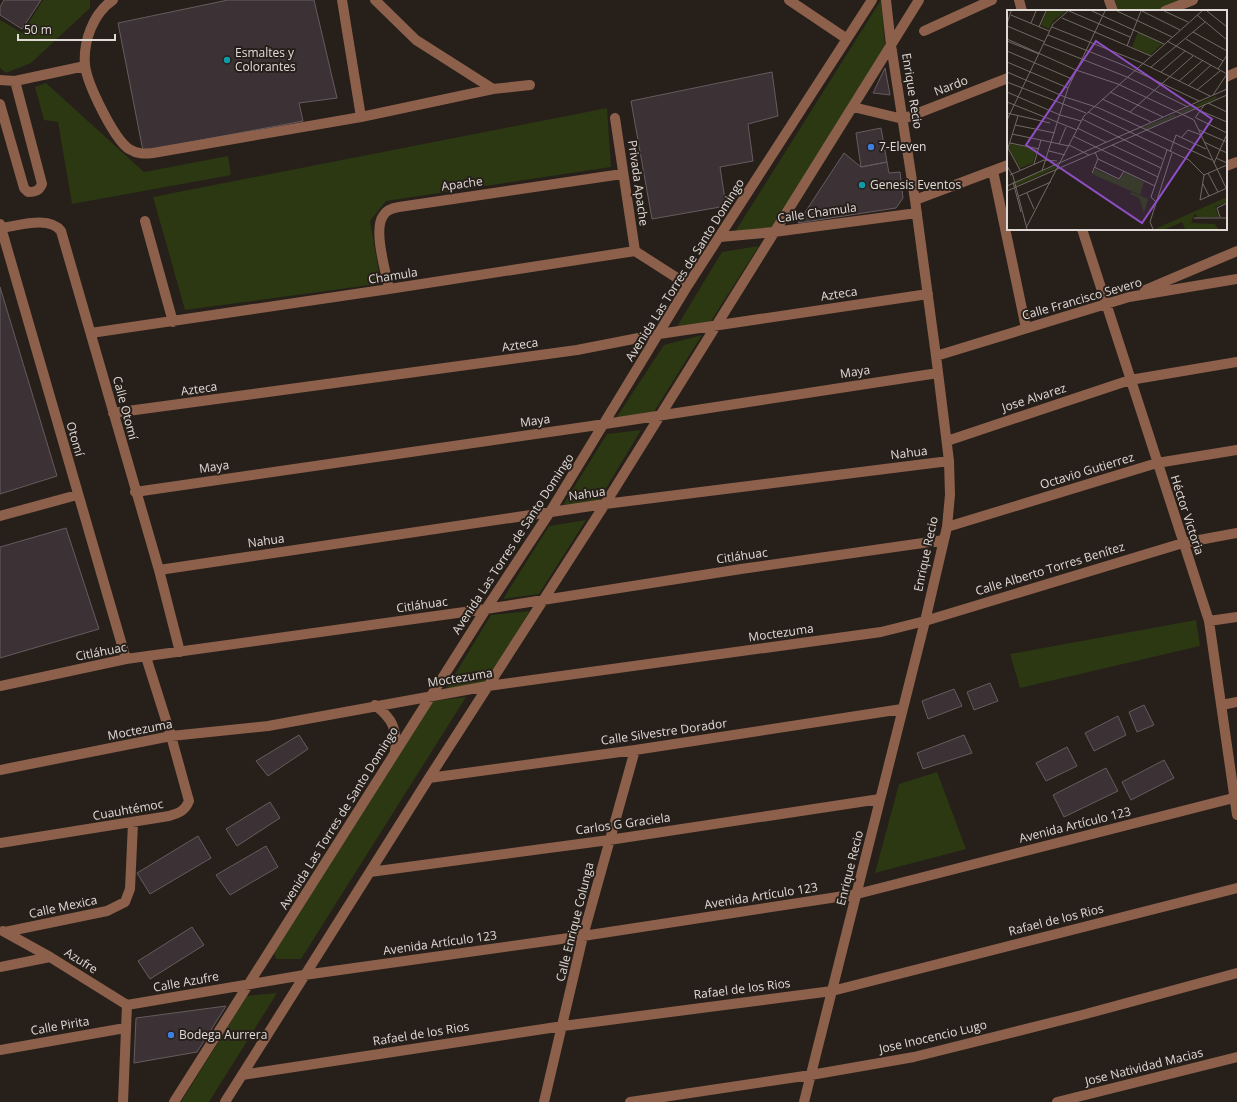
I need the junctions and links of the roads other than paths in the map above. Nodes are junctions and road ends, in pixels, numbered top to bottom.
1 (113, 0) edge
2 (342, 0) edge
3 (375, 0) edge
4 (789, 0) edge
5 (872, 0) edge
6 (886, 0) edge
7 (919, 0) edge
8 (992, 0) edge
9 (1019, 0) edge
10 (1109, 0) edge
11 (1192, 0) edge
12 (100, 4) edge
13 (1022, 10) edge
14 (1113, 10) edge
15 (1167, 10) edge
16 (924, 31) dead end
17 (847, 39) junction
18 (891, 45) junction
19 (85, 66) junction
20 (1237, 72) edge
21 (1227, 77) edge
22 (1007, 78) edge
23 (0, 80) edge
24 (15, 81) junction
25 (530, 85) dead end
26 (493, 89) junction
27 (0, 104) edge
28 (853, 106) junction
29 (361, 117) junction
30 (615, 118) dead end
31 (903, 119) junction
32 (1237, 162) edge
33 (1007, 165) edge
34 (1227, 166) edge
35 (993, 171) junction
36 (622, 174) junction
37 (915, 200) junction
38 (917, 213) junction
39 (145, 221) dead end
40 (0, 226) edge
41 (1082, 230) edge
42 (774, 232) junction
43 (720, 237) junction
44 (635, 251) junction
45 (1237, 251) edge
46 (1237, 279) edge
47 (688, 285) junction
48 (389, 290) junction
49 (928, 294) junction
50 (1129, 297) junction
51 (1105, 304) junction
52 (173, 322) junction
53 (715, 326) junction
54 (1026, 328) junction
55 (91, 333) junction
56 (659, 334) junction
57 (936, 356) junction
58 (1237, 362) edge
59 (938, 373) junction
60 (1130, 380) junction
61 (114, 413) junction
62 (660, 415) junction
63 (605, 424) junction
64 (947, 441) junction
65 (1237, 450) edge
66 (949, 460) junction
67 (1157, 463) junction
68 (135, 492) junction
69 (77, 495) junction
70 (605, 504) junction
71 (550, 512) junction
72 (0, 516) edge
73 (947, 527) junction
74 (1237, 533) edge
75 (944, 540) junction
76 (1183, 543) junction
77 (159, 570) junction
78 (545, 599) junction
79 (486, 609) junction
80 (1237, 617) edge
81 (925, 621) junction
82 (1209, 622) junction
83 (180, 652) junction
84 (146, 657) junction
85 (126, 659) junction
86 (0, 686) edge
87 (488, 686) junction
88 (432, 695) junction
89 (1237, 702) edge
90 (375, 705) junction
91 (1222, 705) junction
92 (902, 709) junction
93 (171, 736) junction
94 (635, 750) junction
95 (394, 754) junction
96 (0, 770) edge
97 (429, 778) junction
98 (1236, 797) edge
99 (880, 799) junction
100 (1237, 815) edge
101 (133, 823) junction
102 (609, 840) junction
103 (0, 843) edge
104 (370, 872) junction
105 (1237, 888) edge
106 (857, 894) junction
107 (2, 930) edge
108 (583, 936) junction
109 (50, 957) junction
110 (0, 967) edge
111 (1237, 973) edge
112 (304, 975) junction
113 (249, 984) junction
114 (832, 991) junction
115 (127, 1005) junction
116 (563, 1026) junction
117 (125, 1028) junction
118 (0, 1050) edge
119 (1237, 1056) edge
120 (242, 1075) junction
121 (811, 1075) junction
122 (123, 1102) edge
123 (174, 1102) edge
124 (225, 1102) edge
125 (544, 1102) edge
126 (630, 1102) edge
127 (804, 1102) edge
128 (1057, 1102) edge

1 - 12 street
2 - 29 street
3 - 26 street
4 - 17 street
5 - 17 street, Avenida Las Torres de Santo Domingo
6 - 18 street, Enrique Recio
7 - 18 street
8 - 16 street
9 - 13 street
10 - 14 street
11 - 15 street
12 - 19 street
17 - 43 street, Avenida Las Torres de Santo Domingo
18 - 28 street
18 - 31 street, Enrique Recio
19 - 24 street
19 - 29 street
20 - 21 street
22 - 31 street, Nardo
23 - 24 street
24 - 27 street
25 - 26 street
26 - 29 street
28 - 31 street
28 - 42 street
30 - 36 street, Privada Apache
31 - 37 street, Enrique Recio
32 - 34 street
33 - 35 street
35 - 37 street
35 - 54 street
36 - 44 street, Privada Apache
36 - 48 street, Apache
37 - 38 street, Enrique Recio
38 - 42 street, Calle Chamula
38 - 49 street, Enrique Recio
39 - 52 street
40 - 55 street, Calle Otomí
40 - 69 street, Otomí
41 - 51 street, Héctor Victoria
42 - 43 street, Calle Chamula
42 - 53 street
43 - 47 street, Avenida Las Torres de Santo Domingo
44 - 47 street
44 - 48 street, Chamula
45 - 50 street
46 - 50 street, Calle Francisco Severo
47 - 56 street, Avenida Las Torres de Santo Domingo
48 - 52 street, Chamula
49 - 53 street, Azteca
49 - 57 street, Enrique Recio
50 - 51 street, Calle Francisco Severo
51 - 54 street, Calle Francisco Severo
51 - 60 street, Héctor Victoria
52 - 55 street, Chamula
53 - 56 street, Azteca
53 - 62 street
54 - 57 street, Calle Francisco Severo
55 - 61 street, Calle Otomí
56 - 61 street, Azteca
56 - 63 street, Avenida Las Torres de Santo Domingo
57 - 59 street, Enrique Recio
58 - 60 street, Jose Alvarez
59 - 62 street, Maya
59 - 64 street, Enrique Recio
60 - 64 street, Jose Alvarez
60 - 67 street, Héctor Victoria
61 - 68 street, Calle Otomí
62 - 63 street, Maya
62 - 70 street
63 - 68 street, Maya
63 - 71 street, Avenida Las Torres de Santo Domingo
64 - 66 street, Enrique Recio
65 - 67 street, Octavio Gutierrez
66 - 70 street, Nahua
66 - 73 street, Enrique Recio
67 - 73 street, Octavio Gutierrez
67 - 76 street, Héctor Victoria
68 - 77 street, Calle Otomí
69 - 72 street
69 - 85 street, Otomí
70 - 71 street, Nahua
70 - 78 street
71 - 77 street, Nahua
71 - 79 street, Avenida Las Torres de Santo Domingo
73 - 75 street, Enrique Recio
74 - 76 street, Calle Alberto Torres Benítez
75 - 78 street, Citláhuac
75 - 81 street, Enrique Recio
76 - 81 street, Calle Alberto Torres Benítez
76 - 82 street, Héctor Victoria
77 - 83 street, Calle Otomí
78 - 79 street, Citláhuac
78 - 87 street
79 - 83 street, Citláhuac
79 - 88 street, Avenida Las Torres de Santo Domingo
80 - 82 street
81 - 87 street, Moctezuma
81 - 92 street, Enrique Recio
82 - 91 street, Héctor Victoria
83 - 84 street, Citláhuac
84 - 85 street, Citláhuac
84 - 93 street
85 - 86 street, Citláhuac
87 - 88 street, Moctezuma
87 - 97 street
88 - 90 street, Moctezuma
88 - 95 street, Avenida Las Torres de Santo Domingo
89 - 91 street
90 - 93 street, Moctezuma
90 - 95 street
91 - 98 street, Héctor Victoria
92 - 94 street, Calle Silvestre Dorador
92 - 99 street, Enrique Recio
93 - 96 street, Moctezuma
93 - 101 street, Cuauhtémoc
94 - 97 street, Calle Silvestre Dorador
94 - 102 street, Calle Enrique Colunga
95 - 113 street, Avenida Las Torres de Santo Domingo
97 - 104 street
98 - 100 street, Héctor Victoria
98 - 106 street, Avenida Artículo 123
99 - 102 street, Carlos G Graciela
99 - 106 street, Enrique Recio
101 - 103 street, Cuauhtémoc
101 - 107 street, Calle Mexica
102 - 104 street, Carlos G Graciela
102 - 108 street, Calle Enrique Colunga
104 - 112 street
105 - 114 street, Rafael de los Rios
106 - 108 street, Avenida Artículo 123
106 - 114 street, Enrique Recio
107 - 109 street, Azufre
108 - 112 street, Avenida Artículo 123
108 - 116 street, Calle Enrique Colunga
109 - 110 street
109 - 115 street, Azufre
111 - 121 street, Jose Inocencio Lugo
112 - 113 street, Avenida Artículo 123
112 - 120 street
113 - 115 street, Calle Azufre
113 - 123 street, Avenida Las Torres de Santo Domingo
114 - 116 street, Rafael de los Rios
114 - 121 street, Enrique Recio
115 - 117 street
116 - 120 street, Rafael de los Rios
116 - 125 street, Calle Enrique Colunga
117 - 118 street, Calle Pirita
117 - 122 street
119 - 128 street, Jose Natividad Macias
120 - 124 street
121 - 126 street, Jose Inocencio Lugo
121 - 127 street, Enrique Recio

